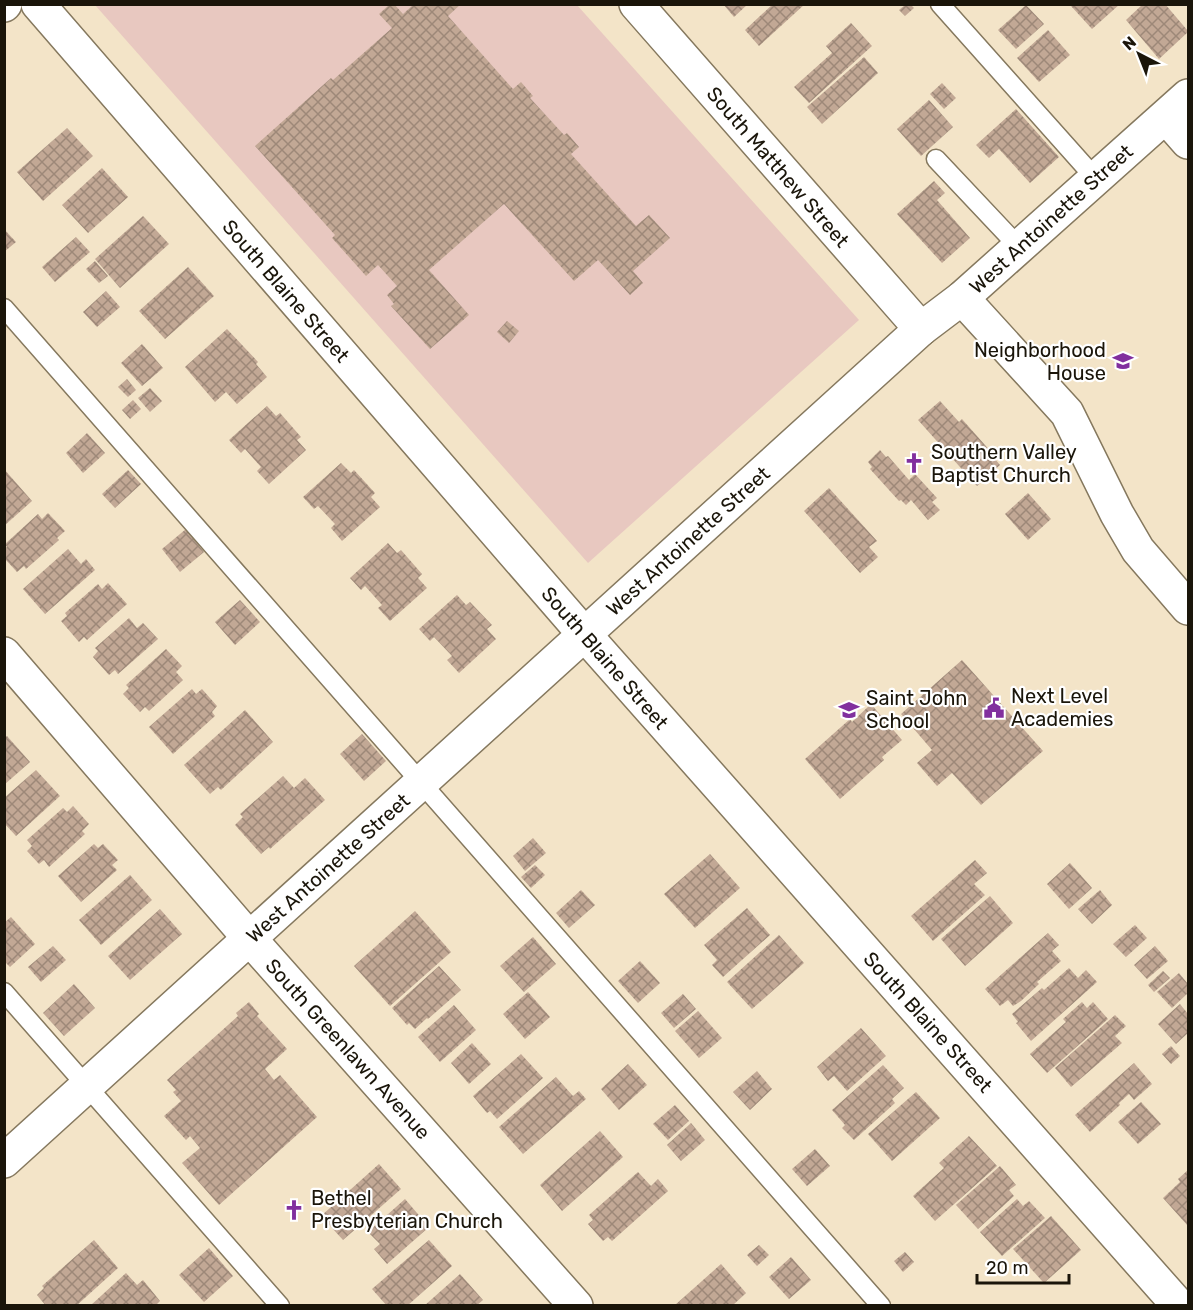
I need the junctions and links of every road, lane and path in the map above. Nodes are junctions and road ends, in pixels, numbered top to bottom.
1 (38, 4) edge
2 (636, 4) edge
3 (940, 4) edge
4 (1177, 106) edge
5 (1188, 142) edge
6 (936, 159) dead end
7 (1096, 180) junction
8 (1020, 247) junction
9 (962, 298) junction
10 (4, 309) edge
11 (921, 329) junction
12 (1188, 608) edge
13 (585, 635) junction
14 (4, 654) edge
15 (422, 783) junction
16 (250, 939) junction
17 (4, 992) edge
18 (87, 1086) junction
19 (4, 1161) edge
20 (280, 1305) edge
21 (576, 1305) edge
22 (881, 1305) edge
23 (1179, 1305) edge

1 - 13 street, South Blaine Street
2 - 11 street, South Matthew Street
3 - 7 lane
4 - 5 street
4 - 7 street, West Antoinette Street
6 - 8 lane
7 - 8 street, West Antoinette Street
8 - 9 street, West Antoinette Street
9 - 11 street, West Antoinette Street
9 - 12 street
10 - 15 lane
11 - 13 street, West Antoinette Street
13 - 15 street, West Antoinette Street
13 - 23 street, South Blaine Street
14 - 16 street, South Greenlawn Avenue
15 - 16 street, West Antoinette Street
15 - 22 lane
16 - 18 street, West Antoinette Street
16 - 21 street, South Greenlawn Avenue
17 - 18 lane
18 - 19 street, West Antoinette Street
18 - 20 lane

